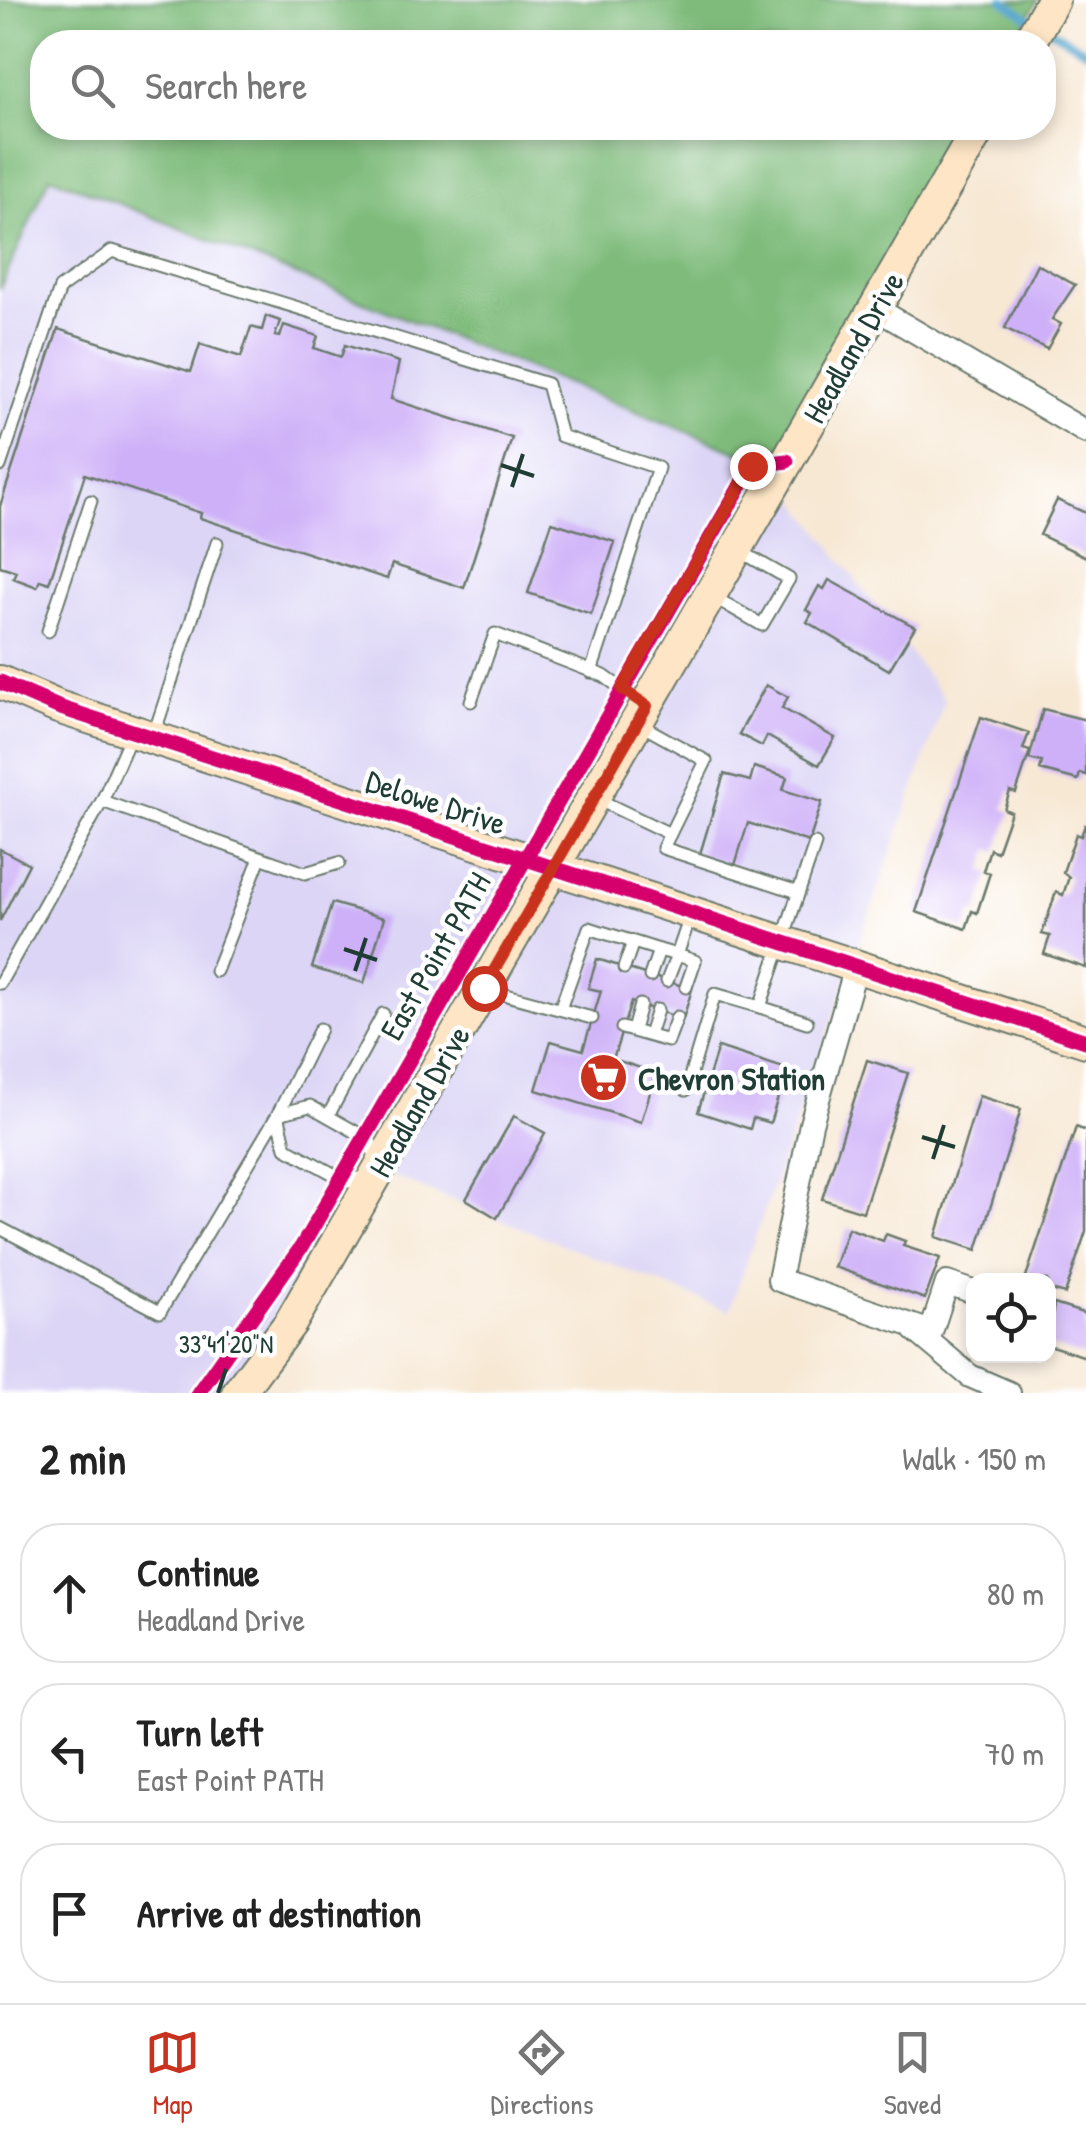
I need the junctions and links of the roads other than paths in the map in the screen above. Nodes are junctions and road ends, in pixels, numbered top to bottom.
1 (1053, 0) edge
2 (1035, 30) edge
3 (972, 140) edge
4 (874, 308) junction
5 (1086, 432) edge
6 (0, 466) edge
7 (91, 501) dead end
8 (217, 543) dead end
9 (737, 549) junction
10 (710, 595) junction
11 (48, 632) dead end
12 (591, 672) junction
13 (0, 682) edge
14 (471, 701) dead end
15 (642, 714) junction
16 (143, 734) junction
17 (594, 798) junction
18 (102, 801) junction
19 (670, 834) junction
20 (815, 844) dead end
21 (258, 860) junction
22 (340, 863) dead end
23 (554, 869) junction
24 (798, 892) junction
25 (691, 914) junction
26 (633, 942) junction
27 (781, 943) junction
28 (659, 950) junction
29 (676, 955) junction
30 (856, 967) junction
31 (624, 968) dead end
32 (216, 971) dead end
33 (650, 976) dead end
34 (666, 981) dead end
35 (0, 984) edge
36 (686, 987) dead end
37 (484, 988) junction
38 (640, 1005) dead end
39 (760, 1007) junction
40 (560, 1009) junction
41 (658, 1010) dead end
42 (384, 1014) dead end
43 (677, 1017) dead end
44 (592, 1018) dead end
45 (806, 1022) dead end
46 (320, 1029) dead end
47 (649, 1036) junction
48 (1086, 1041) edge
49 (686, 1090) dead end
50 (278, 1114) junction
51 (328, 1116) junction
52 (379, 1171) junction
53 (0, 1228) edge
54 (966, 1289) edge
55 (908, 1325) junction
56 (238, 1393) edge
57 (1009, 1393) edge

1 - 2 main road
3 - 4 main road, Headland Drive
4 - 5 street
4 - 9 main road, Headland Drive
6 - 12 lane
7 - 11 lane
8 - 16 lane
9 - 10 main road, Headland Drive
9 - 10 lane
10 - 15 main road, Headland Drive
12 - 14 lane
12 - 15 lane
13 - 16 main road, Delowe Drive
15 - 17 main road, Headland Drive
15 - 19 lane
16 - 18 lane
16 - 23 main road, Delowe Drive
17 - 19 lane
17 - 23 main road, Headland Drive
18 - 21 lane
18 - 35 lane
19 - 24 lane
20 - 24 lane
21 - 22 lane
21 - 32 lane
23 - 25 main road, Delowe Drive
23 - 37 main road, Headland Drive
24 - 27 lane
25 - 27 main road, Delowe Drive
25 - 29 lane
26 - 28 lane
26 - 31 lane
26 - 40 lane
27 - 30 main road, Delowe Drive
27 - 39 lane
28 - 29 lane
28 - 33 lane
29 - 34 lane
29 - 36 lane
30 - 48 main road, Delowe Drive
30 - 55 street
37 - 40 lane
37 - 52 main road, Headland Drive
38 - 47 lane
39 - 45 lane
39 - 49 lane
40 - 44 lane
41 - 47 lane
42 - 51 lane
43 - 47 lane
46 - 50 lane
50 - 51 lane
50 - 52 lane
50 - 53 lane
51 - 52 lane
52 - 56 main road, Headland Drive
54 - 55 street
55 - 57 street

